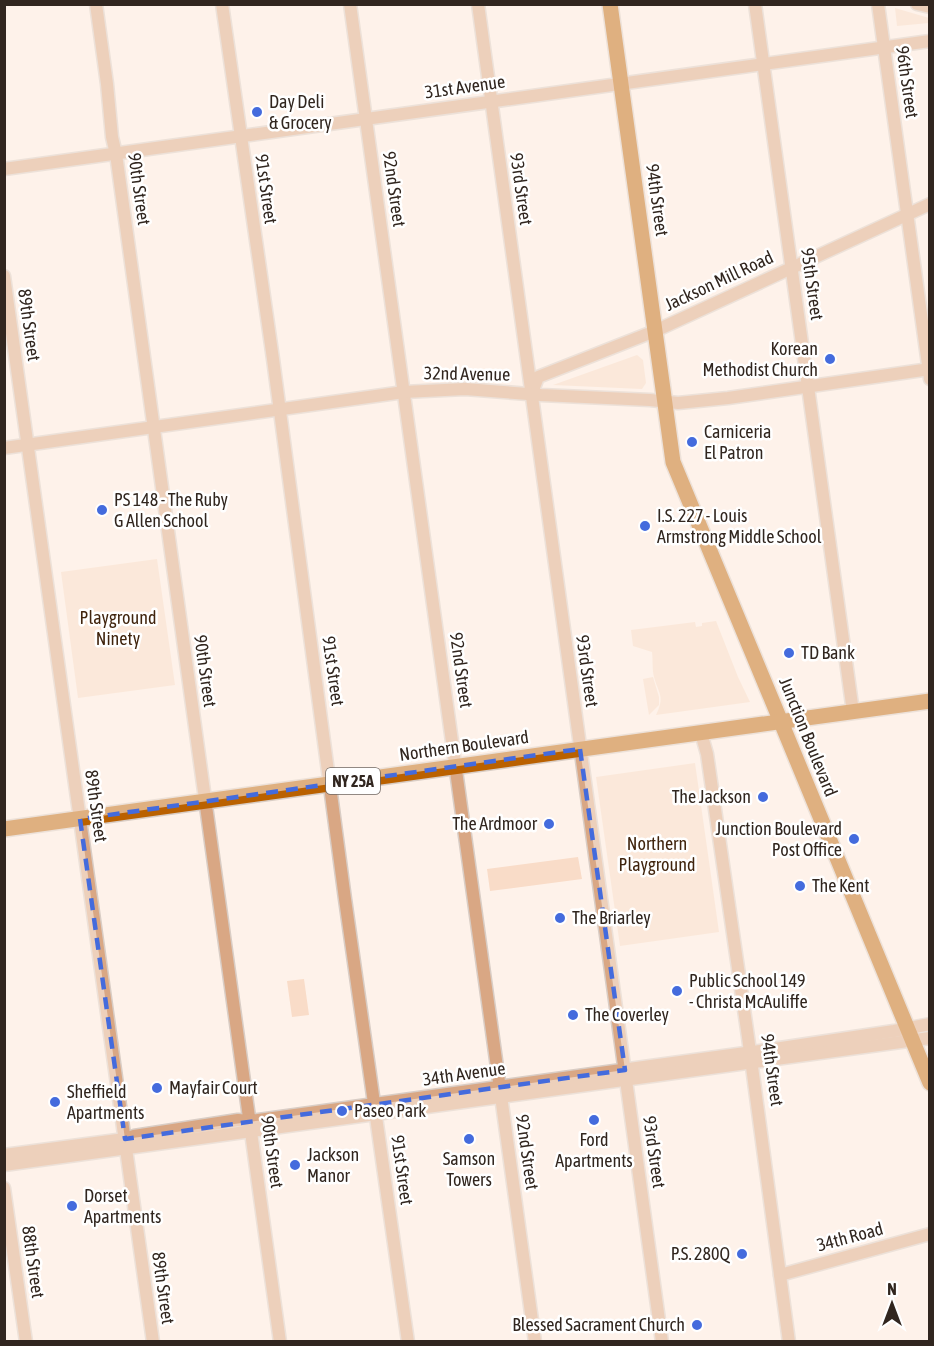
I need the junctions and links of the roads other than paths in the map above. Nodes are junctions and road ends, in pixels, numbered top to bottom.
1 (96, 4) edge
2 (222, 4) edge
3 (350, 4) edge
4 (478, 4) edge
5 (610, 4) edge
6 (755, 4) edge
7 (878, 4) edge
8 (917, 4) edge
9 (930, 7) edge
10 (930, 41) edge
11 (884, 47) junction
12 (764, 64) junction
13 (621, 84) junction
14 (491, 102) junction
15 (366, 119) junction
16 (240, 136) junction
17 (116, 154) junction
18 (4, 169) edge
19 (930, 204) edge
20 (907, 215) junction
21 (792, 268) junction
22 (4, 276) edge
23 (655, 331) junction
24 (929, 372) edge
25 (808, 386) junction
26 (404, 392) junction
27 (531, 394) junction
28 (664, 401) junction
29 (279, 410) junction
30 (154, 428) junction
31 (28, 445) junction
32 (4, 448) edge
33 (930, 701) edge
34 (853, 712) junction
35 (781, 722) junction
36 (701, 733) junction
37 (580, 749) junction
38 (456, 766) junction
39 (330, 784) junction
40 (206, 801) junction
41 (80, 819) junction
42 (4, 829) edge
43 (930, 1024) edge
44 (910, 1034) junction
45 (930, 1038) edge
46 (751, 1057) junction
47 (626, 1074) junction
48 (930, 1083) edge
49 (501, 1092) junction
50 (376, 1109) junction
51 (250, 1126) junction
52 (125, 1144) junction
53 (4, 1155) edge
54 (4, 1165) edge
55 (4, 1188) edge
56 (930, 1234) edge
57 (780, 1275) junction
58 (26, 1341) edge
59 (153, 1341) edge
60 (280, 1341) edge
61 (408, 1341) edge
62 (535, 1341) edge
63 (662, 1341) edge
64 (789, 1341) edge

1 - 17 street, 90th Street
2 - 16 street, 91st Street
3 - 15 street, 92nd Street
4 - 14 street, 93rd Street
5 - 13 main road, 94th Street
6 - 12 street, 95th Street
7 - 11 street, 96th Street
8 - 9 street
10 - 11 street, 31st Avenue
11 - 12 street, 31st Avenue
11 - 20 street, 96th Street
12 - 13 street, 31st Avenue
12 - 21 street, 95th Street
13 - 14 street, 31st Avenue
13 - 23 main road, 94th Street
14 - 15 street, 31st Avenue
14 - 27 street, 93rd Street
15 - 16 street, 31st Avenue
15 - 26 street, 92nd Street
16 - 17 street, 31st Avenue
16 - 29 street, 91st Street
17 - 18 street, 31st Avenue
17 - 30 street, 90th Street
19 - 20 street, Jackson Mill Road
20 - 21 street, Jackson Mill Road
20 - 24 street, 96th Street
21 - 23 street, Jackson Mill Road
21 - 25 street, 95th Street
22 - 31 street, 89th Street
23 - 27 street, Jackson Mill Road
23 - 28 main road, 94th Street
24 - 25 street, 32nd Avenue
25 - 28 street, 32nd Avenue
25 - 34 street, 95th Street
26 - 27 street, 32nd Avenue
26 - 29 street, 32nd Avenue
26 - 38 street, 92nd Street
27 - 28 street, 32nd Avenue
27 - 37 street, 93rd Street
28 - 35 main road, Junction Boulevard
29 - 30 street, 32nd Avenue
29 - 39 street, 91st Street
30 - 31 street, 32nd Avenue
30 - 40 street, 90th Street
31 - 32 street, 32nd Avenue
31 - 41 street, 89th Street
33 - 34 main road, Northern Boulevard / NY 25A
34 - 35 main road, Northern Boulevard / NY 25A
35 - 36 main road, Northern Boulevard / NY 25A
35 - 44 main road, Junction Boulevard
36 - 37 main road, Northern Boulevard / NY 25A
36 - 46 street, 94th Street
37 - 38 main road, Northern Boulevard / NY 25A
37 - 47 street, 93rd Street
38 - 39 main road, Northern Boulevard / NY 25A
38 - 49 street, 92nd Street
39 - 40 main road, Northern Boulevard / NY 25A
39 - 50 street, 91st Street
40 - 41 main road, Northern Boulevard / NY 25A
40 - 51 street, 90th Street
41 - 42 main road, Northern Boulevard / NY 25A
41 - 52 street, 89th Street
43 - 44 street, 34th Avenue
44 - 45 street, 34th Avenue
44 - 46 street, 34th Avenue
44 - 48 main road, Junction Boulevard
46 - 47 street, 34th Avenue
46 - 57 street, 94th Street
47 - 49 street, 34th Avenue
47 - 63 street, 93rd Street
49 - 50 street, 34th Avenue
49 - 62 street, 92nd Street
50 - 51 street, 34th Avenue
50 - 61 street, 91st Street
51 - 52 street, 34th Avenue
51 - 60 street, 90th Street
52 - 53 street, 34th Avenue
52 - 54 street, 34th Avenue
52 - 59 street, 89th Street
55 - 58 street, 88th Street
56 - 57 street, 34th Road
57 - 64 street, 94th Street

